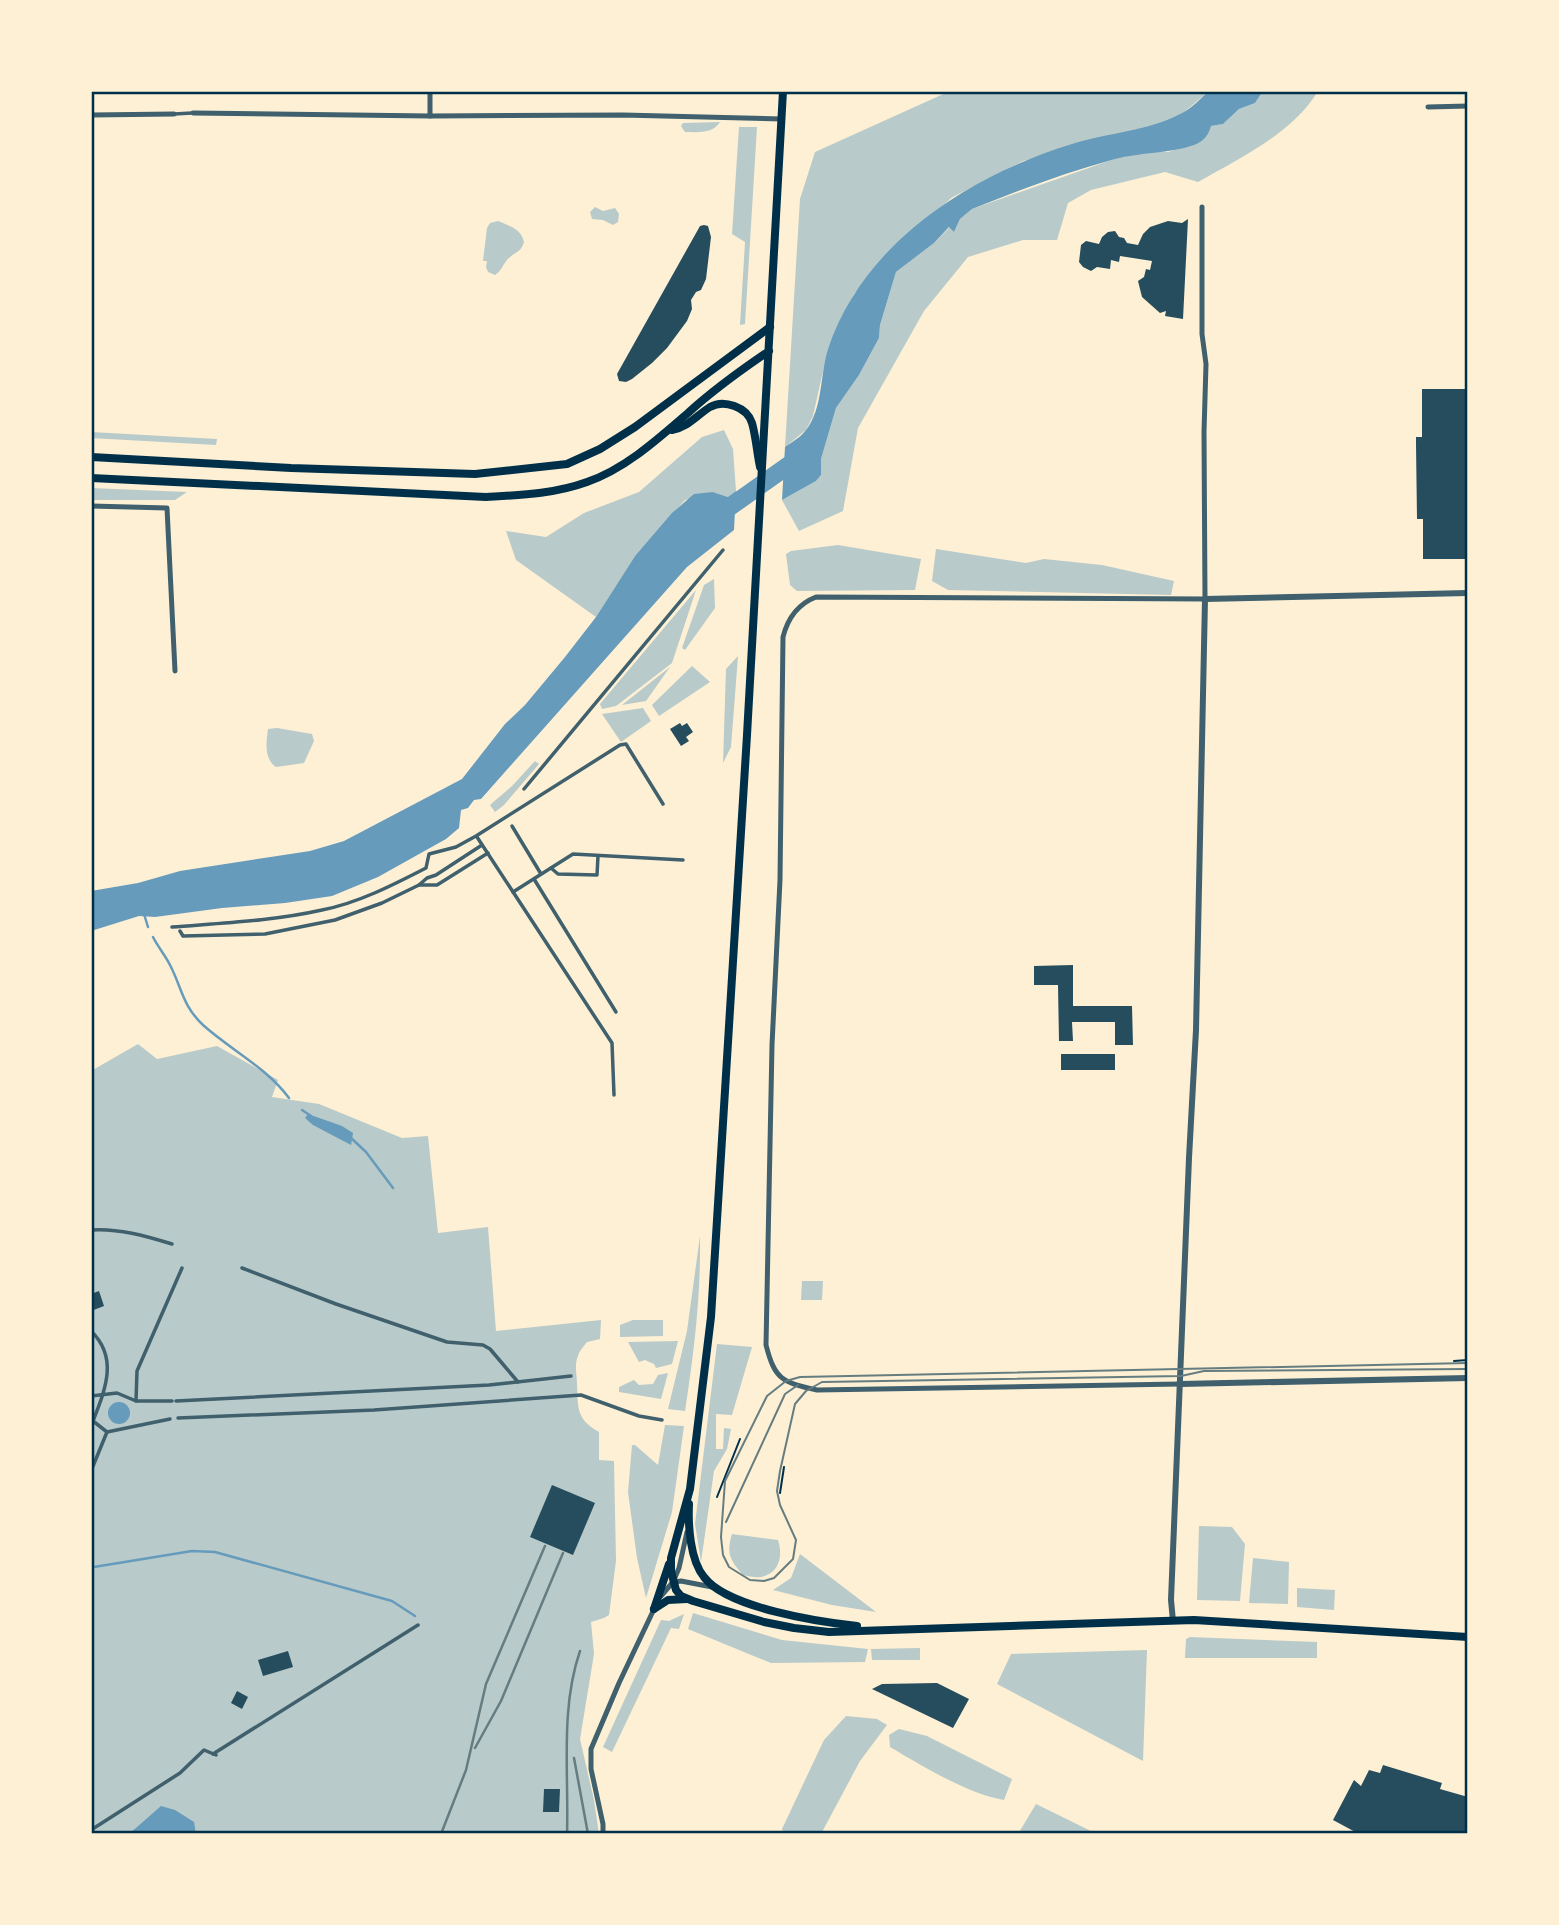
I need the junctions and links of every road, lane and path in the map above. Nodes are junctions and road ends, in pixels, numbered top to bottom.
1 (430, 91) edge
2 (783, 91) edge
3 (1468, 106) edge
4 (1429, 107) dead end
5 (193, 113) joint
6 (174, 114) joint
7 (91, 115) edge
8 (430, 116) junction
9 (782, 119) junction
10 (1202, 207) dead end
11 (770, 327) junction
12 (769, 351) junction
13 (671, 430) junction
14 (91, 457) edge
15 (762, 477) junction
16 (91, 478) edge
17 (91, 506) edge
18 (723, 550) dead end
19 (1468, 593) edge
20 (1205, 599) junction
21 (175, 671) dead end
22 (524, 789) dead end
23 (663, 804) dead end
24 (512, 826) dead end
25 (476, 836) junction
26 (482, 845) junction
27 (488, 853) junction
28 (598, 856) junction
29 (683, 860) dead end
30 (551, 868) junction
31 (541, 874) junction
32 (534, 879) junction
33 (419, 885) junction
34 (513, 892) junction
35 (173, 927) dead end
36 (180, 931) dead end
37 (616, 1012) dead end
38 (614, 1096) dead end
39 (91, 1230) edge
40 (172, 1244) dead end
41 (181, 1268) dead end
42 (242, 1268) dead end
43 (91, 1331) edge
44 (1468, 1360) edge
45 (1454, 1361) dead end
46 (571, 1376) dead end
47 (1468, 1378) edge
48 (518, 1382) junction
49 (1180, 1384) junction
50 (102, 1395) junction
51 (91, 1396) edge
52 (136, 1401) junction
53 (177, 1418) dead end
54 (170, 1419) dead end
55 (663, 1420) dead end
56 (92, 1421) edge
57 (107, 1432) junction
58 (740, 1439) dead end
59 (784, 1467) dead end
60 (91, 1471) edge
61 (690, 1489) junction
62 (780, 1493) dead end
63 (717, 1497) dead end
64 (688, 1527) junction
65 (671, 1558) junction
66 (673, 1582) junction
67 (719, 1589) junction
68 (693, 1601) junction
69 (654, 1609) junction
70 (1173, 1621) junction
71 (418, 1625) dead end
72 (881, 1629) junction
73 (1468, 1637) edge
74 (91, 1830) edge
75 (603, 1834) edge

1 - 8 street
2 - 9 main road
3 - 4 street
5 - 6 street
5 - 8 street
6 - 7 street
8 - 9 street
9 - 11 main road
10 - 20 street
11 - 12 main road
11 - 14 main road
12 - 13 main road
12 - 15 main road
13 - 15 main road
13 - 16 main road
15 - 61 main road
17 - 21 street
18 - 22 street
19 - 20 street
20 - 49 street
20 - 49 street
23 - 25 street
24 - 31 street
25 - 26 street
25 - 35 street
26 - 27 street
26 - 33 street
27 - 33 street
27 - 34 street
28 - 29 street
28 - 30 street
28 - 30 street
30 - 31 street
31 - 32 street
32 - 34 street
32 - 37 street
33 - 36 street
34 - 38 street
39 - 40 street
41 - 52 street
42 - 48 street
43 - 50 street
44 - 45 path
46 - 48 street
47 - 49 street
48 - 52 street
49 - 70 street
50 - 51 street
50 - 52 street
50 - 56 street
53 - 55 street
54 - 57 street
56 - 57 street
57 - 60 street
58 - 63 path
59 - 62 path
61 - 64 main road
61 - 65 main road
64 - 66 street
64 - 67 main road
65 - 66 main road
65 - 69 main road
66 - 67 street
66 - 68 main road
66 - 69 street
67 - 72 main road
68 - 69 main road
68 - 72 main road
69 - 75 street
70 - 72 main road
70 - 73 main road
71 - 74 street

